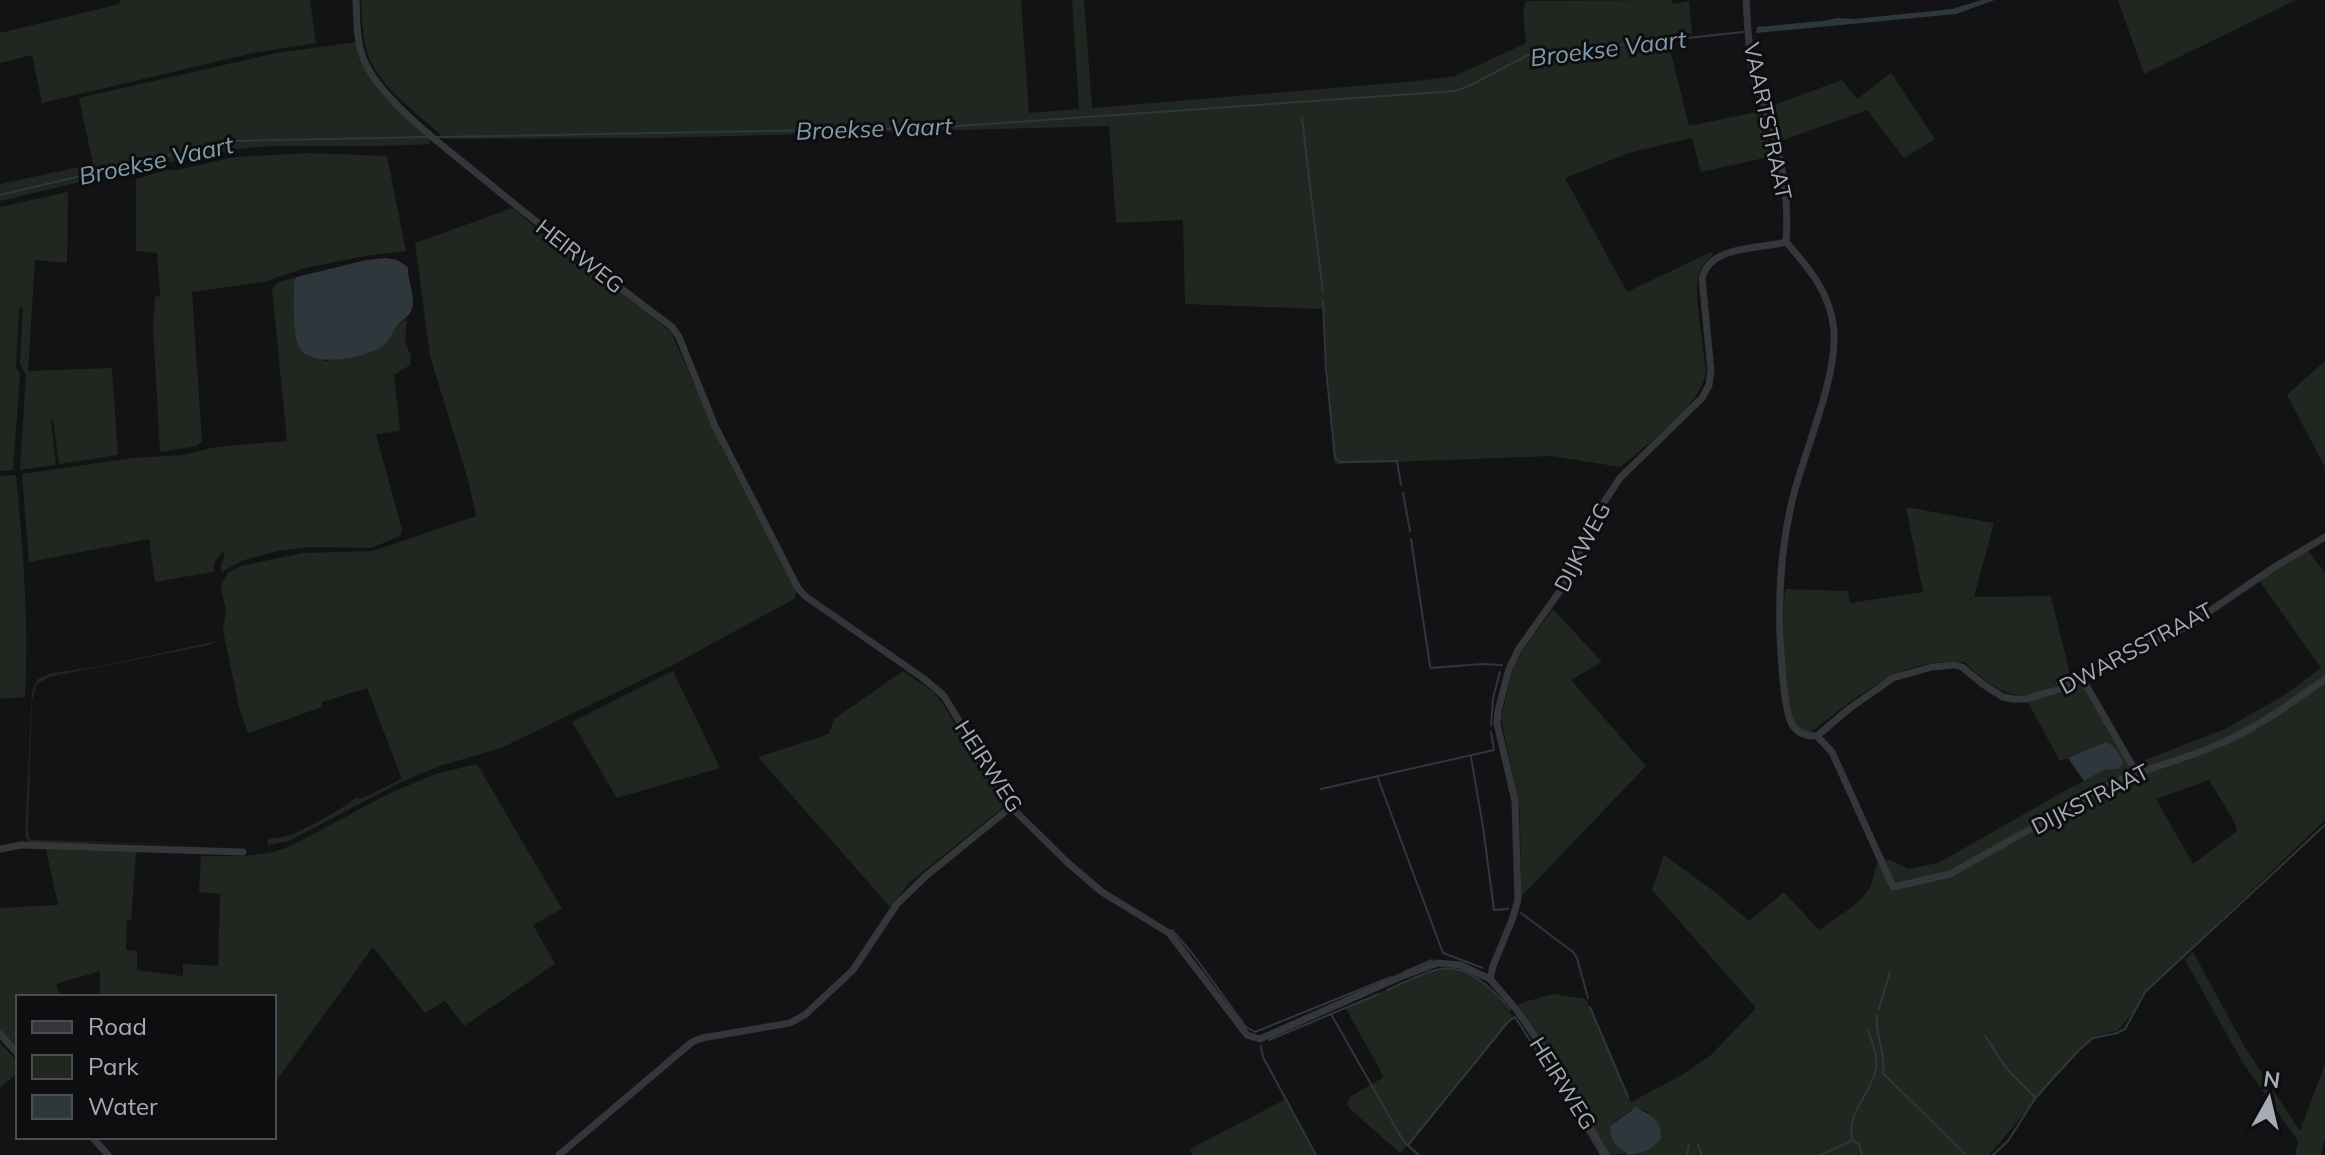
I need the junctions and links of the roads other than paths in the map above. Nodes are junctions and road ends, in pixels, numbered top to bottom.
1 (356, 0) edge
2 (1746, 0) edge
3 (1786, 242) junction
4 (2325, 537) edge
5 (2082, 678) junction
6 (2325, 679) edge
7 (1817, 736) junction
8 (2136, 772) junction
9 (1011, 807) junction
10 (0, 849) edge
11 (243, 852) dead end
12 (1490, 979) junction
13 (0, 1034) edge
14 (16, 1052) edge
15 (94, 1139) edge
16 (108, 1155) edge
17 (559, 1155) edge
18 (1606, 1155) edge

1 - 9 street, HEIRWEG
2 - 3 street, VAARTSTRAAT
3 - 7 street
3 - 12 street, DIJKWEG
4 - 5 street, DWARSSTRAAT
5 - 7 street, DWARSSTRAAT
5 - 8 street
6 - 8 street, DIJKSTRAAT
7 - 8 street, DIJKSTRAAT
9 - 12 street, HEIRWEG
9 - 17 street
10 - 11 street
12 - 18 street, HEIRWEG
13 - 14 street
15 - 16 street

